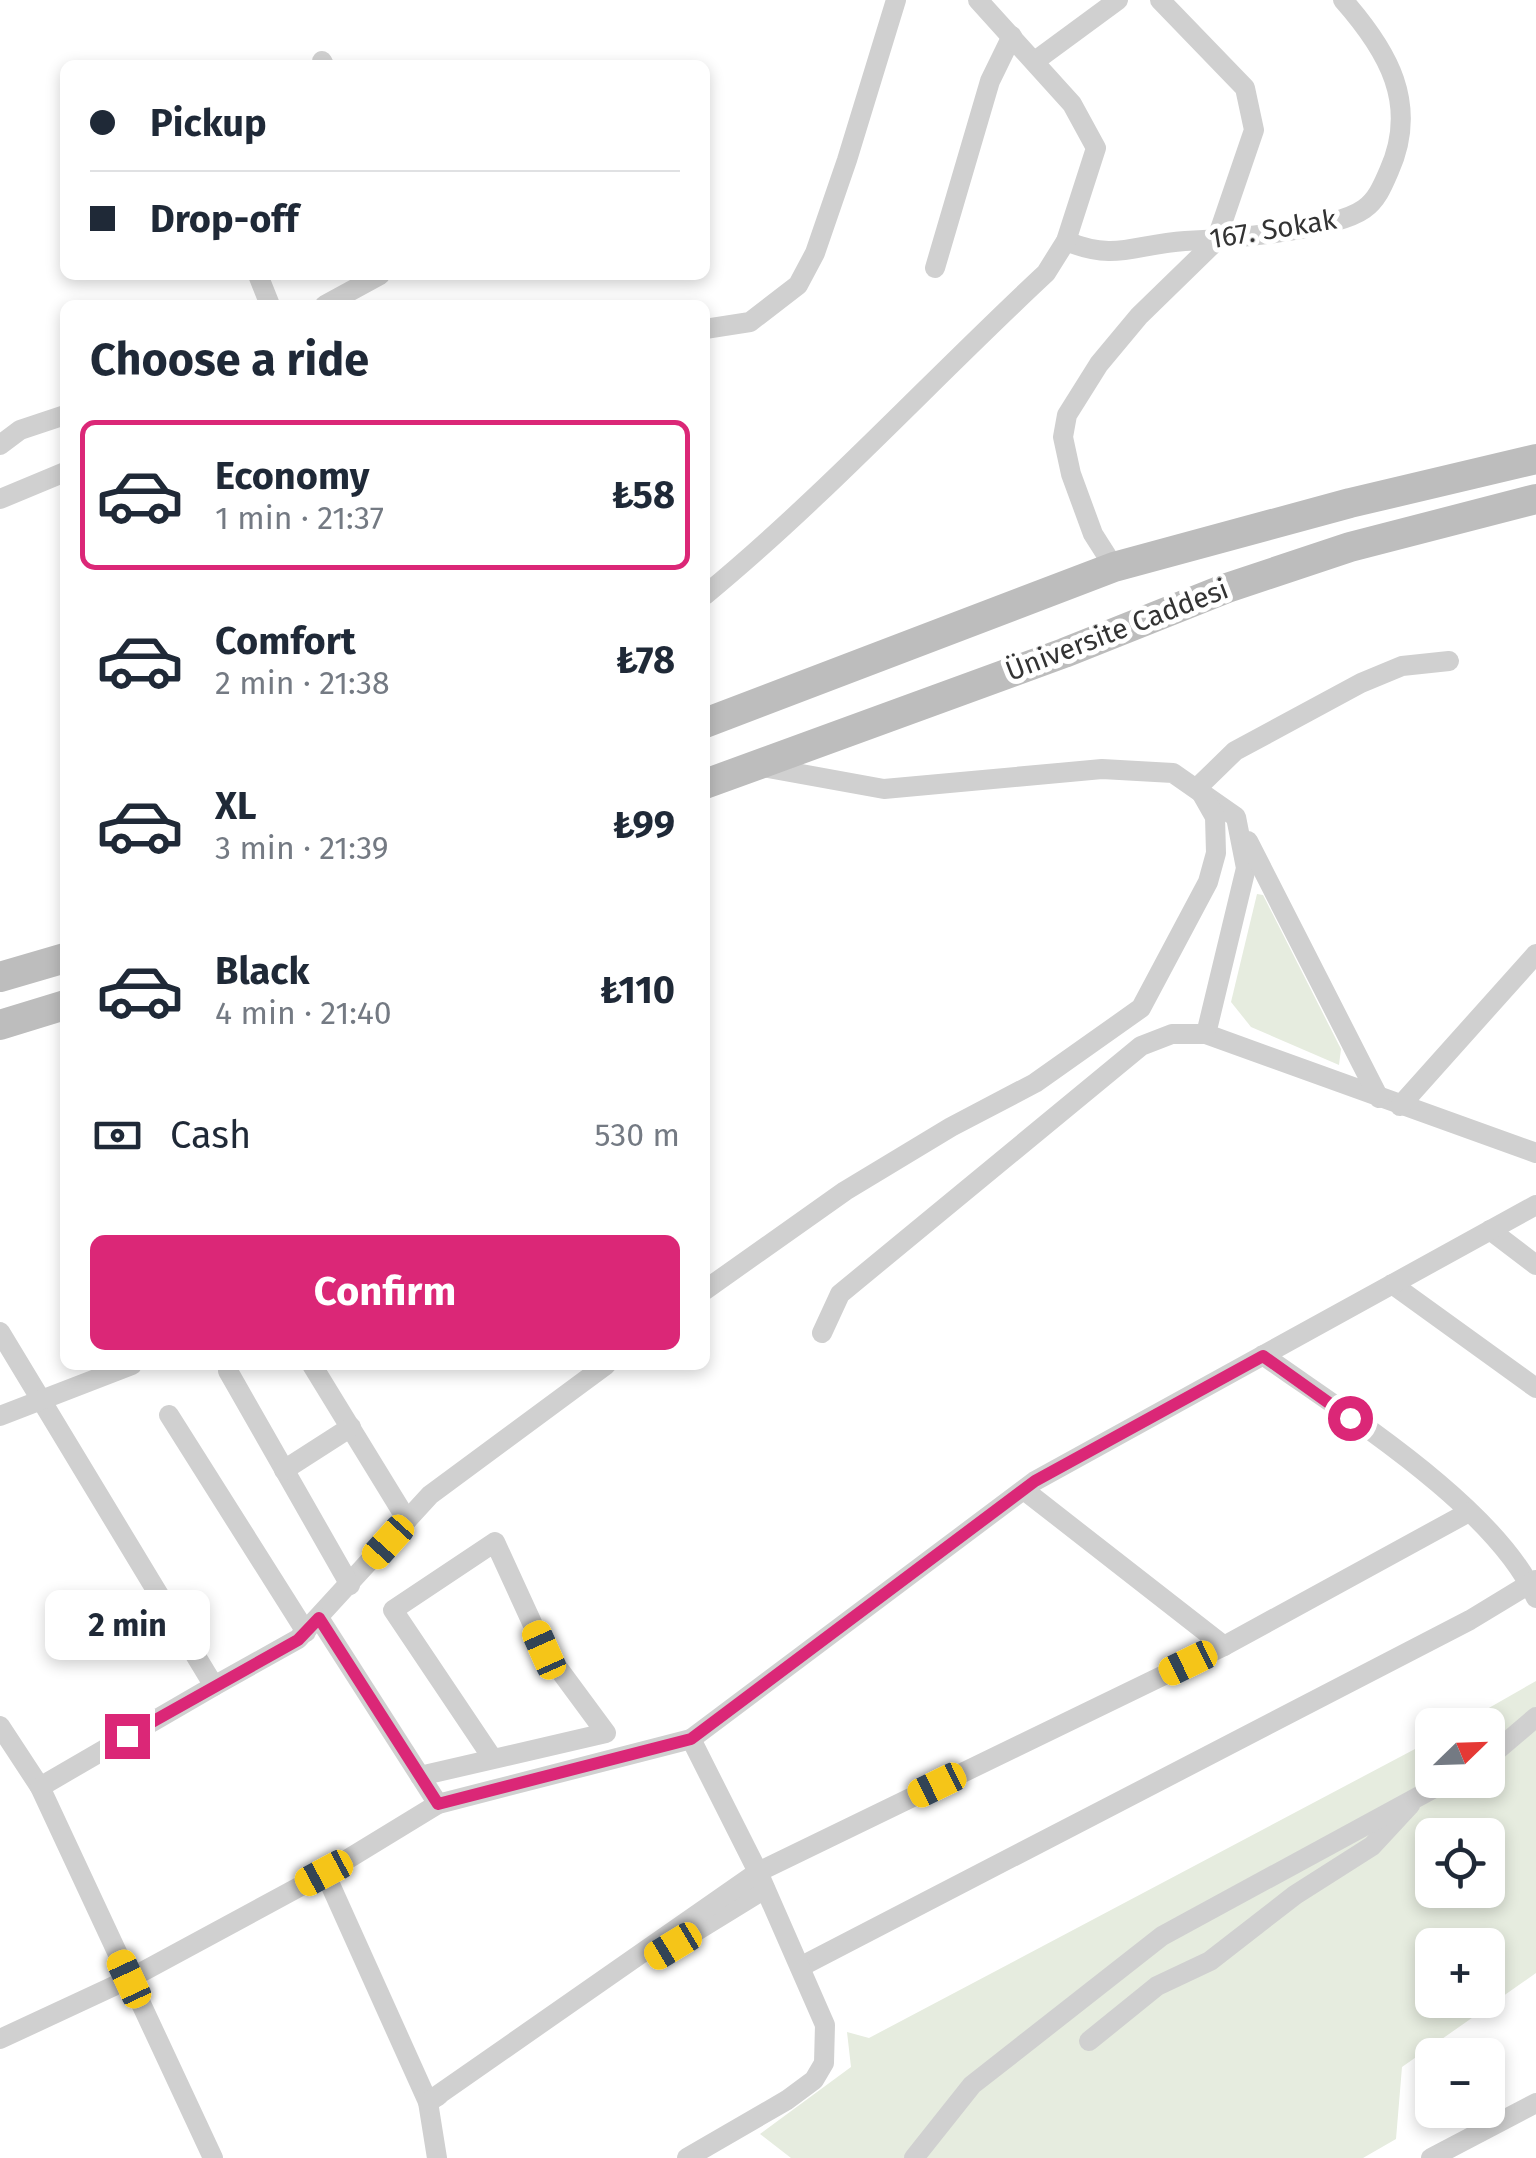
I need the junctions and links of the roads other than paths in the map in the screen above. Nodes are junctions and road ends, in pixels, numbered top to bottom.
1 (896, 0) edge
2 (978, 0) edge
3 (1118, 0) edge
4 (1160, 0) edge
5 (1344, 0) edge
6 (1012, 36) junction
7 (1036, 62) junction
8 (1066, 241) junction
9 (1216, 241) junction
10 (935, 268) dead end
11 (371, 280) edge
12 (334, 300) edge
13 (710, 328) edge
14 (60, 418) edge
15 (0, 445) edge
16 (1536, 459) edge
17 (60, 474) edge
18 (1536, 498) edge
19 (0, 499) edge
20 (1114, 568) junction
21 (710, 591) edge
22 (1449, 661) dead end
23 (710, 722) edge
24 (754, 766) junction
25 (710, 782) edge
26 (1198, 786) junction
27 (1236, 816) junction
28 (1536, 954) edge
29 (60, 959) edge
30 (0, 977) edge
31 (60, 1006) edge
32 (0, 1024) edge
33 (1206, 1034) junction
34 (1389, 1102) junction
35 (1536, 1153) edge
36 (1536, 1205) edge
37 (1490, 1230) junction
38 (1536, 1265) edge
39 (1392, 1284) junction
40 (710, 1286) edge
41 (0, 1332) edge
42 (822, 1333) dead end
43 (1263, 1356) junction
44 (120, 1370) edge
45 (315, 1370) edge
46 (599, 1370) edge
47 (228, 1372) dead end
48 (1536, 1388) edge
49 (41, 1402) junction
50 (169, 1415) dead end
51 (0, 1416) edge
52 (350, 1427) junction
53 (284, 1470) junction
54 (1024, 1490) junction
55 (1469, 1512) junction
56 (407, 1520) junction
57 (350, 1584) junction
58 (1534, 1587) edge
59 (312, 1625) junction
60 (1224, 1646) junction
61 (214, 1686) junction
62 (1536, 1716) edge
63 (0, 1726) edge
64 (691, 1739) junction
65 (1505, 1743) edge
66 (493, 1759) junction
67 (420, 1776) junction
68 (40, 1787) junction
69 (1415, 1798) edge
70 (1416, 1798) edge
71 (438, 1804) junction
72 (324, 1873) junction
73 (762, 1881) junction
74 (800, 1967) junction
75 (129, 1979) junction
76 (0, 2039) edge
77 (1088, 2041) dead end
78 (428, 2102) junction
79 (1536, 2103) edge
80 (214, 2158) edge
81 (438, 2158) edge
82 (687, 2158) edge
83 (914, 2158) edge
84 (1431, 2158) edge

1 - 13 street
2 - 6 street
3 - 7 street
4 - 9 street
5 - 9 street, 167. Sokak
6 - 7 street
6 - 10 street
7 - 8 street
8 - 9 street, 167. Sokak
8 - 21 street
9 - 20 street
11 - 12 street
14 - 15 street
16 - 20 main road, Üniversite Caddesi
17 - 19 street
18 - 24 main road, Üniversite Caddesi
20 - 23 main road, Üniversite Caddesi
22 - 26 street
24 - 25 main road, Üniversite Caddesi
24 - 26 street
26 - 27 street
26 - 40 street
27 - 33 street
27 - 34 street
28 - 34 street
29 - 30 main road
31 - 32 main road
33 - 34 street
33 - 42 street
34 - 35 street
36 - 37 street
37 - 38 street
37 - 39 street
39 - 43 street
39 - 48 street
41 - 49 street
43 - 54 street
43 - 55 street
44 - 49 street
45 - 52 street
46 - 56 street
47 - 53 street
49 - 51 street
49 - 61 street
50 - 59 street
52 - 53 street
52 - 56 street
53 - 57 street
54 - 60 street
54 - 64 street
55 - 58 street
55 - 60 street
56 - 57 street
57 - 59 street
58 - 74 street
59 - 61 street
59 - 67 street
60 - 73 street
61 - 68 street
62 - 65 street
63 - 68 street
64 - 71 street
64 - 73 street
66 - 66 street
66 - 67 street
67 - 71 street
68 - 75 street
69 - 83 street
70 - 77 street
71 - 72 street
72 - 75 street
72 - 78 street
73 - 74 street
73 - 78 street
74 - 82 street
75 - 76 street
75 - 80 street
78 - 81 street
79 - 84 street

